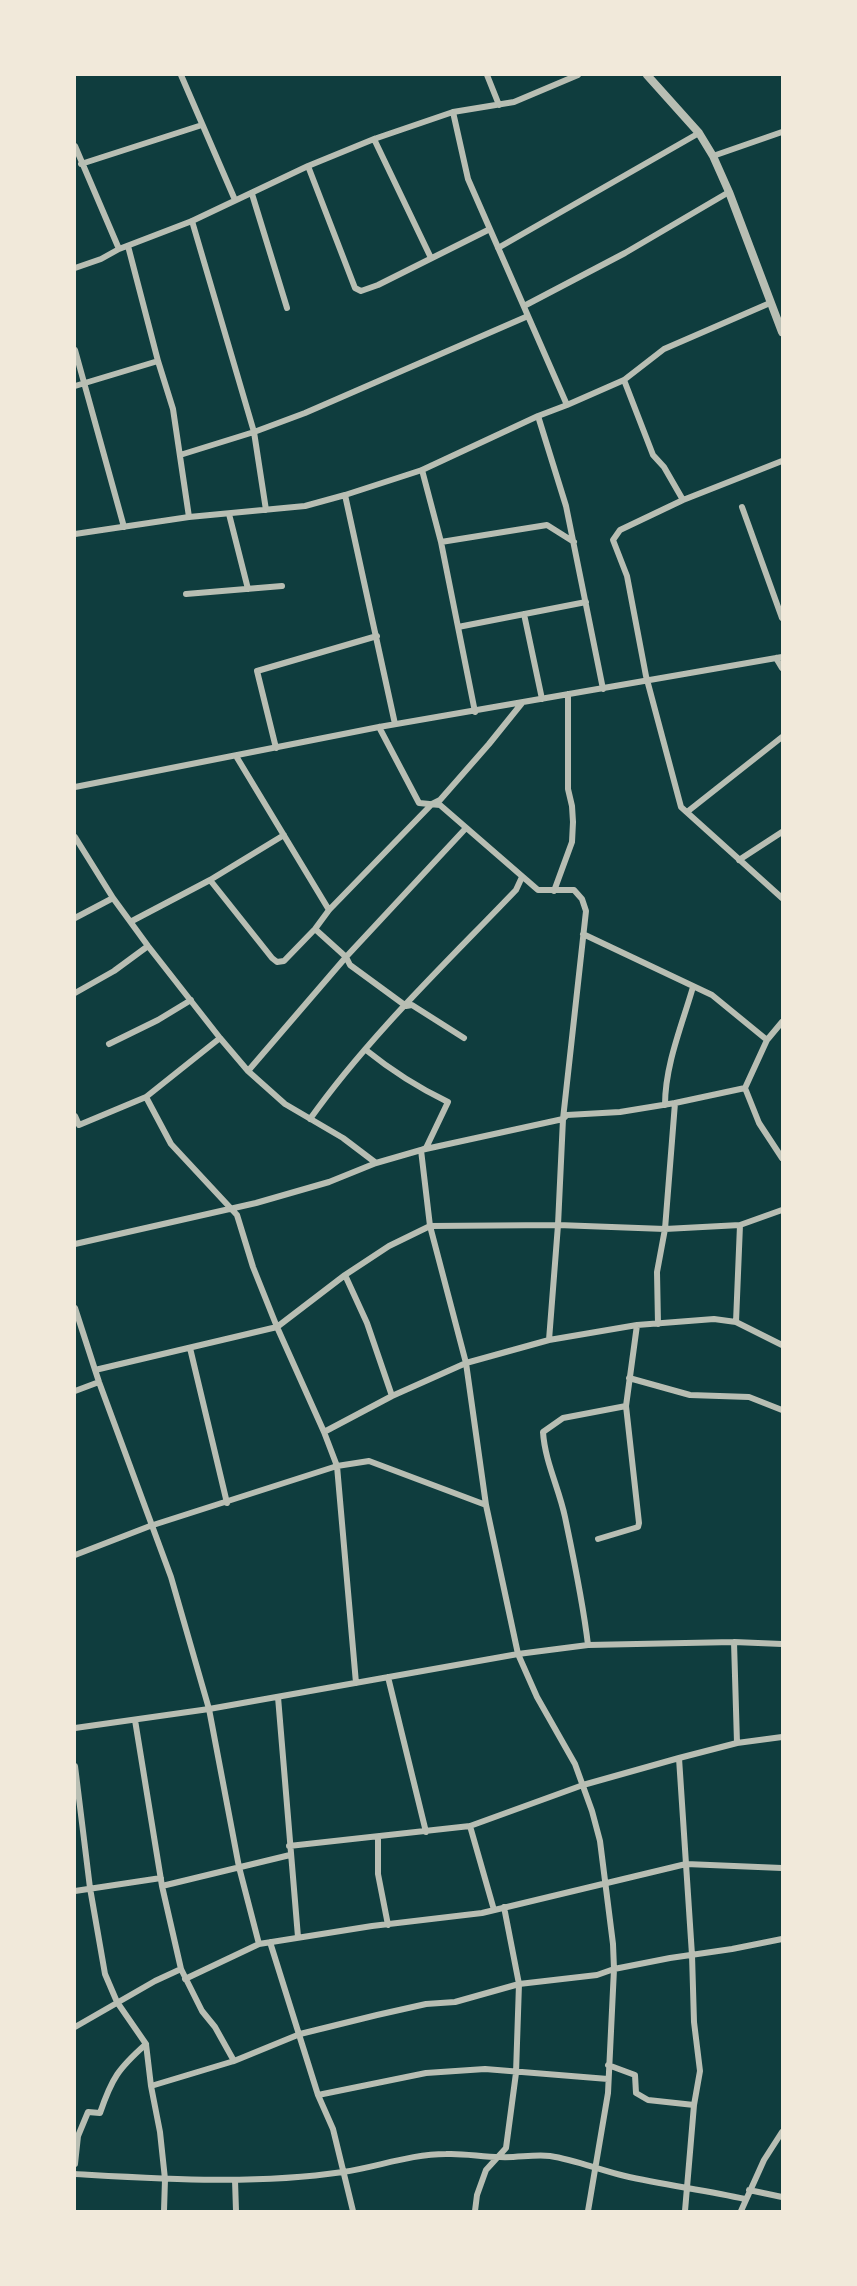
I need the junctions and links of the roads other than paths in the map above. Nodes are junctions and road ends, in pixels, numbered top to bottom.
1 (181, 75) edge
2 (487, 75) edge
3 (578, 75) edge
4 (647, 75) edge
5 (499, 105) junction
6 (453, 112) junction
7 (202, 125) junction
8 (782, 132) edge
9 (699, 133) junction
10 (374, 139) junction
11 (75, 146) edge
12 (713, 156) junction
13 (81, 164) junction
14 (308, 166) junction
15 (729, 192) junction
16 (252, 194) junction
17 (235, 200) junction
18 (192, 221) junction
19 (490, 229) junction
20 (128, 246) junction
21 (498, 248) junction
22 (119, 249) junction
23 (431, 258) junction
24 (75, 268) edge
25 (770, 303) junction
26 (524, 306) junction
27 (287, 308) dead end
28 (528, 316) junction
29 (782, 332) edge
30 (75, 350) edge
31 (158, 361) junction
32 (624, 380) junction
33 (85, 383) junction
34 (75, 386) edge
35 (567, 405) junction
36 (538, 416) junction
37 (254, 432) junction
38 (180, 455) junction
39 (782, 460) edge
40 (422, 470) junction
41 (345, 495) junction
42 (683, 500) junction
43 (742, 507) dead end
44 (266, 510) junction
45 (229, 513) junction
46 (189, 517) junction
47 (124, 527) junction
48 (75, 534) edge
49 (441, 542) junction
50 (574, 543) junction
51 (282, 586) dead end
52 (248, 589) junction
53 (186, 594) dead end
54 (586, 602) junction
55 (524, 614) junction
56 (782, 618) edge
57 (459, 627) junction
58 (377, 636) junction
59 (779, 658) edge
60 (782, 668) edge
61 (647, 680) junction
62 (603, 689) junction
63 (568, 694) junction
64 (542, 699) junction
65 (523, 703) junction
66 (475, 712) junction
67 (394, 724) junction
68 (379, 727) junction
69 (782, 736) edge
70 (276, 748) junction
71 (236, 756) junction
72 (75, 787) edge
73 (432, 804) junction
74 (687, 812) junction
75 (466, 828) junction
76 (782, 832) edge
77 (284, 835) junction
78 (75, 837) edge
79 (739, 860) junction
80 (522, 877) junction
81 (210, 880) junction
82 (554, 891) junction
83 (113, 898) junction
84 (782, 898) edge
85 (329, 910) junction
86 (75, 918) edge
87 (132, 921) junction
88 (315, 929) junction
89 (583, 934) junction
90 (148, 946) junction
91 (346, 957) junction
92 (693, 987) junction
93 (75, 993) edge
94 (191, 1000) junction
95 (406, 1006) junction
96 (782, 1022) edge
97 (220, 1038) junction
98 (464, 1038) dead end
99 (767, 1040) junction
100 (110, 1044) dead end
101 (366, 1050) junction
102 (248, 1071) junction
103 (745, 1088) junction
104 (146, 1097) junction
105 (675, 1103) junction
106 (665, 1105) junction
107 (75, 1116) edge
108 (310, 1119) junction
109 (563, 1119) junction
110 (421, 1150) junction
111 (782, 1158) edge
112 (376, 1163) junction
113 (230, 1208) junction
114 (782, 1210) edge
115 (558, 1225) junction
116 (740, 1225) junction
117 (430, 1226) junction
118 (665, 1229) junction
119 (75, 1244) edge
120 (345, 1275) junction
121 (75, 1308) edge
122 (736, 1322) junction
123 (658, 1324) junction
124 (637, 1325) junction
125 (277, 1328) junction
126 (549, 1340) junction
127 (782, 1345) edge
128 (190, 1348) junction
129 (466, 1364) junction
130 (95, 1370) junction
131 (629, 1378) junction
132 (99, 1382) junction
133 (75, 1391) edge
134 (392, 1396) junction
135 (626, 1406) junction
136 (782, 1410) edge
137 (324, 1432) junction
138 (337, 1466) junction
139 (227, 1503) junction
140 (486, 1505) junction
141 (150, 1526) junction
142 (598, 1539) dead end
143 (75, 1555) edge
144 (734, 1642) junction
145 (782, 1644) edge
146 (588, 1646) junction
147 (518, 1654) junction
148 (388, 1677) junction
149 (356, 1683) junction
150 (278, 1697) junction
151 (209, 1709) junction
152 (135, 1720) junction
153 (75, 1728) edge
154 (782, 1737) edge
155 (737, 1743) junction
156 (679, 1758) junction
157 (75, 1766) edge
158 (583, 1785) junction
159 (470, 1826) junction
160 (426, 1832) junction
161 (378, 1838) junction
162 (289, 1846) junction
163 (290, 1855) junction
164 (686, 1864) junction
165 (239, 1867) junction
166 (782, 1868) edge
167 (162, 1882) junction
168 (605, 1883) junction
169 (90, 1888) junction
170 (75, 1891) edge
171 (504, 1907) junction
172 (494, 1910) junction
173 (388, 1925) junction
174 (298, 1936) junction
175 (782, 1940) edge
176 (270, 1942) junction
177 (259, 1944) junction
178 (692, 1955) junction
179 (182, 1969) junction
180 (614, 1969) junction
181 (185, 1979) junction
182 (519, 1984) junction
183 (117, 2001) junction
184 (75, 2027) edge
185 (300, 2034) junction
186 (146, 2044) junction
187 (234, 2061) junction
188 (608, 2065) junction
189 (516, 2073) junction
190 (608, 2079) junction
191 (151, 2086) junction
192 (318, 2095) junction
193 (694, 2105) junction
194 (782, 2132) edge
195 (499, 2157) junction
196 (75, 2164) edge
197 (594, 2165) junction
198 (343, 2172) junction
199 (75, 2174) edge
200 (165, 2179) junction
201 (235, 2180) junction
202 (688, 2187) junction
203 (749, 2190) junction
204 (782, 2197) edge
205 (745, 2199) junction
206 (164, 2211) edge
207 (236, 2211) edge
208 (353, 2211) edge
209 (475, 2211) edge
210 (588, 2211) edge
211 (685, 2211) edge
212 (741, 2211) edge

1 - 7 street
2 - 5 street
3 - 5 street
4 - 9 street
5 - 6 street
6 - 10 street
6 - 19 street
7 - 13 street
7 - 17 street
8 - 12 street
9 - 12 street
9 - 21 street
10 - 14 street
10 - 23 street
11 - 13 street
12 - 15 street
13 - 22 street
14 - 16 street
14 - 23 street
15 - 25 street
15 - 26 street
16 - 17 street
16 - 27 street
17 - 18 street
18 - 20 street
18 - 37 street
19 - 21 street
19 - 23 street
20 - 22 street
20 - 31 street
21 - 26 street
22 - 24 street
25 - 29 street
25 - 32 street
26 - 28 street
28 - 35 street
28 - 37 street
30 - 33 street
31 - 33 street
31 - 38 street
32 - 35 street
32 - 42 street
33 - 34 street
33 - 47 street
35 - 36 street
36 - 40 street
36 - 50 street
37 - 38 street
37 - 44 street
38 - 46 street
39 - 42 street
40 - 41 street
40 - 49 street
41 - 44 street
41 - 58 street
42 - 61 street
43 - 56 street
44 - 45 street
45 - 46 street
45 - 52 street
46 - 47 street
47 - 48 street
49 - 50 street
49 - 57 street
50 - 54 street
51 - 52 street
52 - 53 street
54 - 55 street
54 - 62 street
55 - 57 street
55 - 64 street
57 - 66 street
58 - 67 street
58 - 70 street
59 - 60 street
59 - 61 street
61 - 62 street
61 - 74 street
62 - 63 street
63 - 64 street
63 - 82 street
64 - 65 street
65 - 66 street
65 - 73 street
66 - 67 street
67 - 68 street
68 - 70 street
68 - 73 street
69 - 74 street
70 - 71 street
71 - 72 street
71 - 77 street
73 - 75 street
73 - 85 street
74 - 79 street
75 - 80 street
75 - 91 street
76 - 79 street
77 - 81 street
77 - 85 street
78 - 83 street
79 - 84 street
80 - 82 street
80 - 95 street
81 - 87 street
81 - 88 street
82 - 89 street
83 - 86 street
83 - 87 street
85 - 88 street
87 - 90 street
88 - 91 street
89 - 92 street
89 - 109 street
90 - 93 street
90 - 94 street
91 - 95 street
91 - 102 street
92 - 99 street
92 - 106 street
94 - 97 street
94 - 100 street
95 - 98 street
95 - 101 street
96 - 99 street
97 - 102 street
97 - 104 street
99 - 103 street
101 - 108 street
101 - 110 street
102 - 108 street
103 - 105 street
103 - 111 street
104 - 107 street
104 - 113 street
105 - 106 street
105 - 118 street
106 - 109 street
108 - 112 street
109 - 110 street
109 - 115 street
110 - 112 street
110 - 117 street
112 - 113 street
113 - 119 street
113 - 125 street
114 - 116 street
115 - 117 street
115 - 118 street
115 - 126 street
116 - 118 street
116 - 122 street
117 - 120 street
117 - 129 street
118 - 123 street
120 - 125 street
120 - 134 street
121 - 130 street
122 - 123 street
122 - 127 street
123 - 124 street
124 - 126 street
124 - 131 street
125 - 128 street
125 - 137 street
126 - 129 street
128 - 130 street
128 - 139 street
129 - 134 street
129 - 140 street
130 - 132 street
131 - 135 street
131 - 136 street
132 - 133 street
132 - 141 street
134 - 137 street
135 - 142 street
135 - 146 street
137 - 138 street
138 - 139 street
138 - 140 street
138 - 149 street
139 - 141 street
140 - 147 street
141 - 143 street
141 - 151 street
144 - 145 street
144 - 146 street
144 - 155 street
146 - 147 street
147 - 148 street
147 - 158 street
148 - 149 street
148 - 160 street
149 - 150 street
150 - 151 street
150 - 162 street
151 - 152 street
151 - 165 street
152 - 153 street
152 - 167 street
154 - 155 street
155 - 156 street
156 - 158 street
156 - 164 street
157 - 169 street
158 - 159 street
158 - 168 street
159 - 160 street
159 - 172 street
160 - 161 street
161 - 162 street
161 - 173 street
162 - 163 street
163 - 165 street
163 - 174 street
164 - 166 street
164 - 168 street
164 - 178 street
165 - 167 street
165 - 177 street
167 - 169 street
167 - 179 street
168 - 171 street
168 - 180 street
169 - 170 street
169 - 183 street
171 - 172 street
171 - 182 street
172 - 173 street
173 - 174 street
174 - 176 street
175 - 178 street
176 - 177 street
176 - 185 street
177 - 181 street
178 - 180 street
178 - 193 street
179 - 181 street
179 - 183 street
180 - 182 street
180 - 188 street
181 - 187 street
182 - 185 street
182 - 189 street
183 - 184 street
183 - 186 street
185 - 187 street
185 - 192 street
186 - 191 street
186 - 196 street
187 - 191 street
188 - 190 street
188 - 193 street
189 - 190 street
189 - 192 street
189 - 195 street
190 - 197 street
191 - 200 street
192 - 198 street
193 - 202 street
194 - 203 street
195 - 197 street
195 - 198 street
195 - 209 street
197 - 202 street
197 - 210 street
198 - 201 street
198 - 208 street
199 - 200 street
200 - 201 street
200 - 206 street
201 - 207 street
202 - 205 street
202 - 211 street
203 - 204 street
203 - 205 street
205 - 212 street

